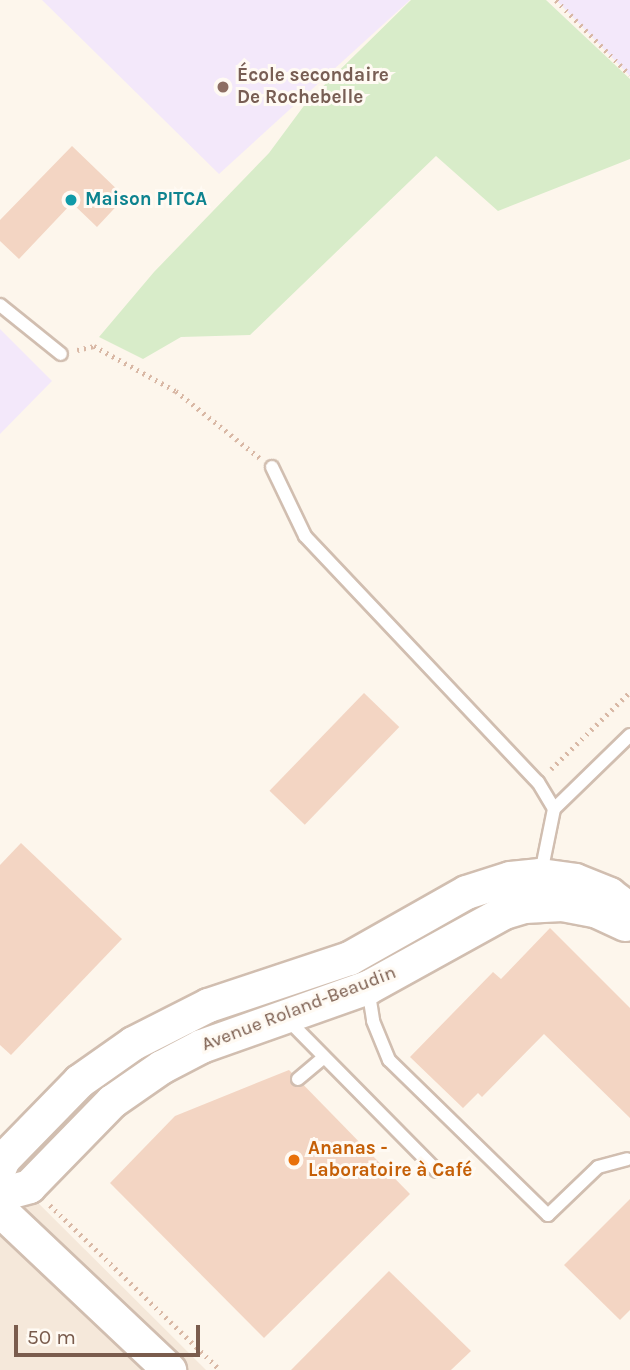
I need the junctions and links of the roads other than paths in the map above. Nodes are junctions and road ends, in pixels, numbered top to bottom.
1 (0, 305) edge
2 (61, 354) road end
3 (272, 467) road end
4 (630, 736) edge
5 (554, 809) junction
6 (538, 890) junction
7 (630, 910) edge
8 (630, 926) edge
9 (368, 987) junction
10 (283, 1015) junction
11 (324, 1057) junction
12 (298, 1079) dead end
13 (627, 1159) dead end
14 (0, 1166) edge
15 (437, 1171) dead end
16 (15, 1190) edge
17 (0, 1210) edge
18 (169, 1370) edge

1 - 2 lane
3 - 5 lane
4 - 5 lane
5 - 6 lane
6 - 7 street, Avenue Roland-Beaudin
6 - 8 street, Avenue Roland-Beaudin
6 - 9 street, Avenue Roland-Beaudin
6 - 14 street, Avenue Roland-Beaudin
9 - 10 street, Avenue Roland-Beaudin
9 - 13 lane
10 - 11 lane
10 - 16 street, Avenue Roland-Beaudin
11 - 12 lane
11 - 15 lane
17 - 18 street

